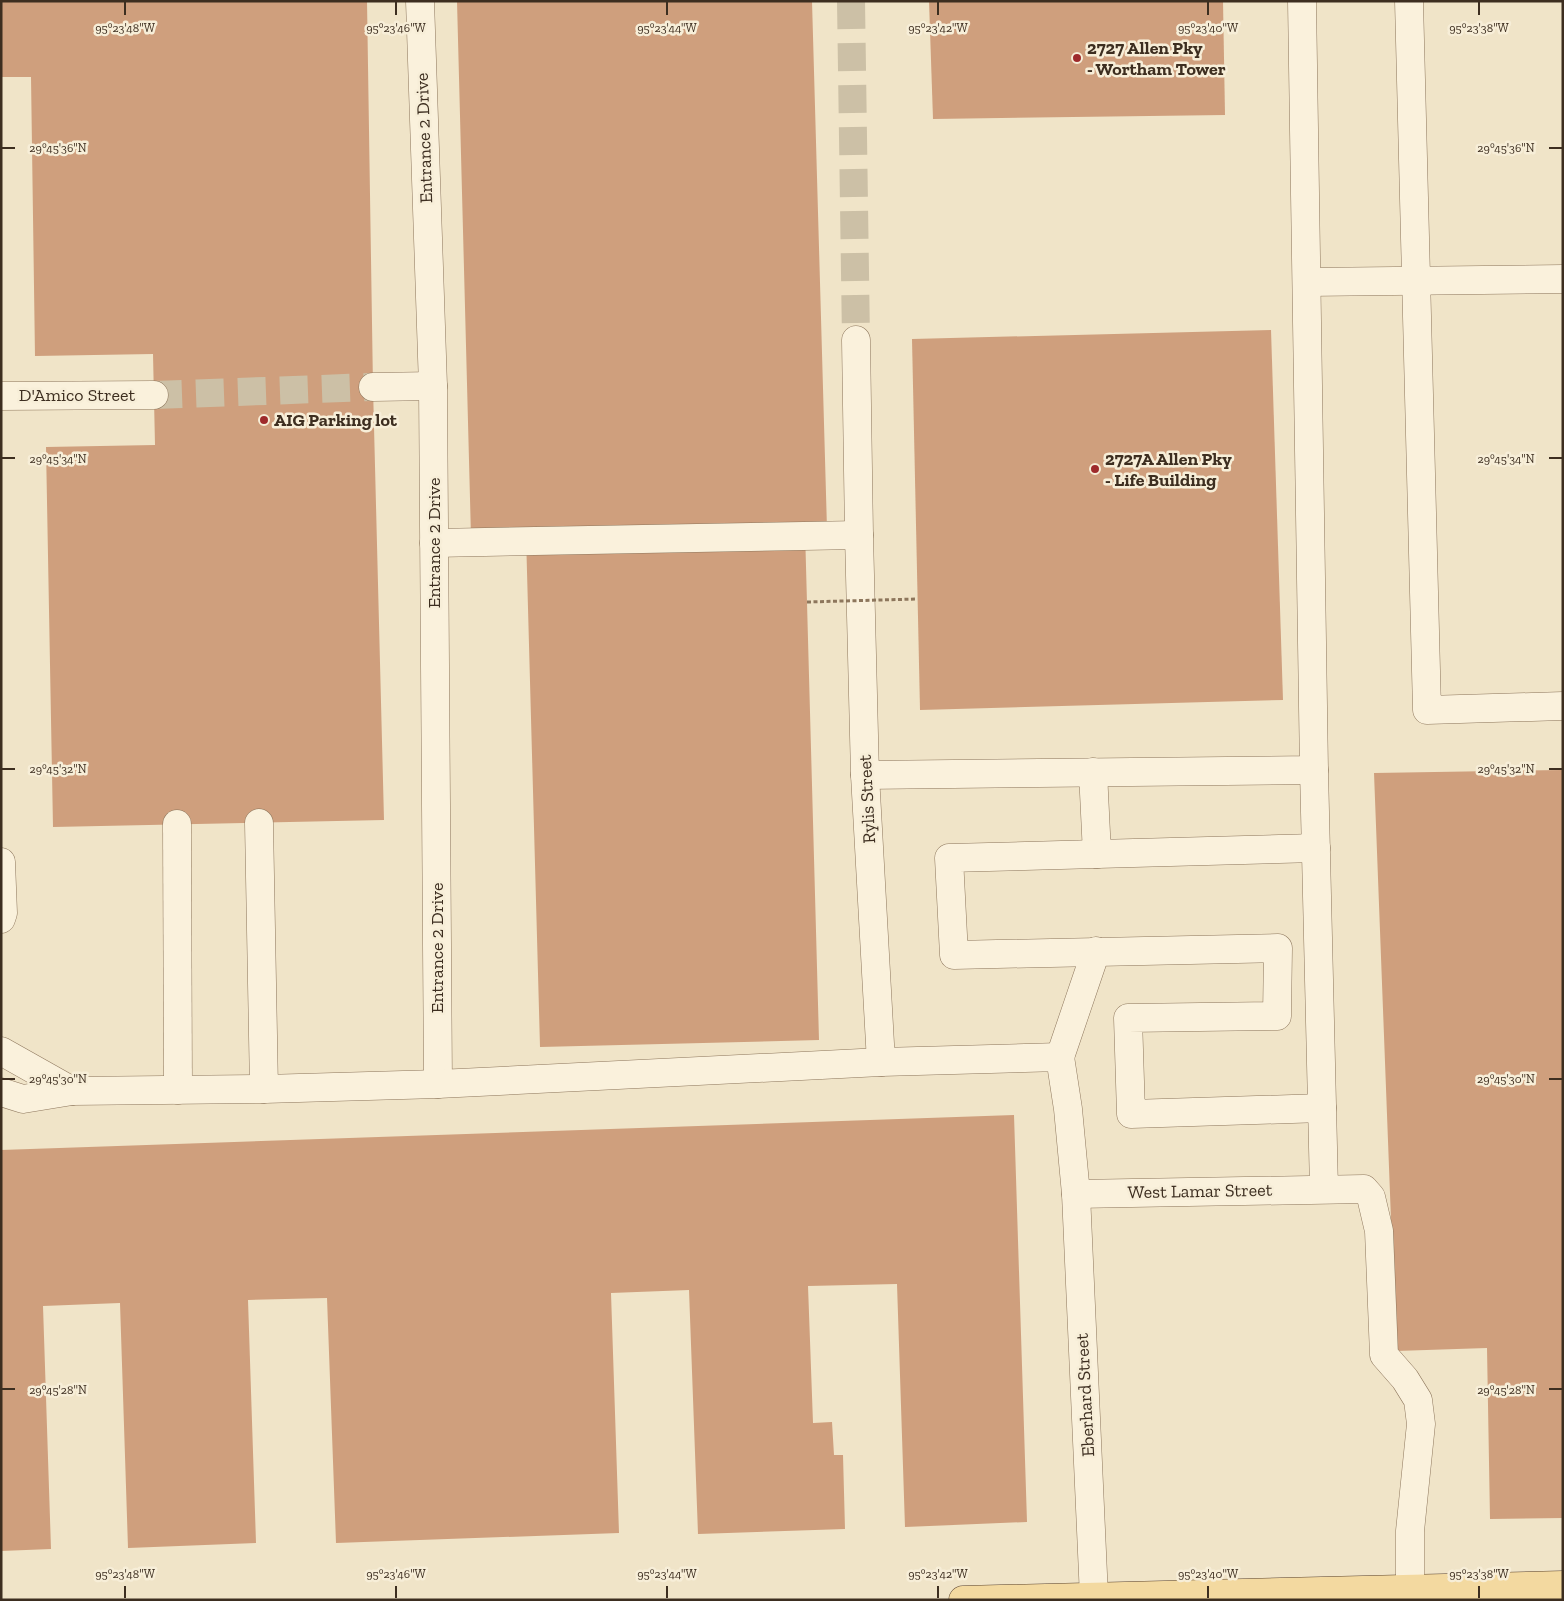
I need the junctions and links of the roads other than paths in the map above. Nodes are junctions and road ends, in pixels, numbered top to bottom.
1 (420, 1) edge
2 (1302, 1) edge
3 (1409, 1) edge
4 (1563, 279) edge
5 (1416, 281) junction
6 (1307, 282) junction
7 (856, 340) tunnel mouth
8 (432, 386) junction
9 (373, 387) tunnel mouth
10 (154, 395) tunnel mouth
11 (1, 396) edge
12 (859, 536) junction
13 (434, 543) junction
14 (1563, 706) edge
15 (1314, 770) junction
16 (1093, 772) junction
17 (866, 775) junction
18 (259, 823) dead end
19 (177, 824) dead end
20 (1316, 848) junction
21 (1097, 854) junction
22 (1, 862) edge
23 (1, 919) edge
24 (1096, 951) junction
25 (1, 1051) edge
26 (1060, 1057) junction
27 (881, 1062) junction
28 (438, 1084) junction
29 (264, 1089) junction
30 (178, 1090) junction
31 (72, 1091) junction
32 (1, 1092) edge
33 (1322, 1108) junction
34 (1324, 1189) junction
35 (1076, 1194) junction
36 (1563, 1585) edge
37 (1417, 1592) edge
38 (1094, 1596) junction
39 (1029, 1599) edge
40 (963, 1600) edge

1 - 8 street, Entrance 2 Drive
2 - 6 street
3 - 5 street
4 - 5 street
5 - 6 street
5 - 14 street
6 - 15 street
7 - 12 street, Rylis Street
8 - 9 street
8 - 13 street, Entrance 2 Drive
10 - 11 street, D'Amico Street
12 - 13 street
12 - 17 street, Rylis Street
13 - 28 street, Entrance 2 Drive
15 - 16 street
15 - 20 street
16 - 17 street
16 - 21 street
17 - 27 street, Rylis Street
18 - 29 street
19 - 30 street
20 - 21 street
20 - 33 street
21 - 24 street
22 - 23 street
24 - 26 street
24 - 33 street
25 - 31 street
26 - 27 street
26 - 35 street, Eberhard Street
27 - 28 street
28 - 29 street
29 - 30 street
30 - 31 street
31 - 32 street
33 - 34 street
34 - 35 street, West Lamar Street
34 - 37 street, West Lamar Street
35 - 38 street, Eberhard Street
36 - 37 main road
37 - 38 main road
38 - 39 main road
39 - 40 main road

